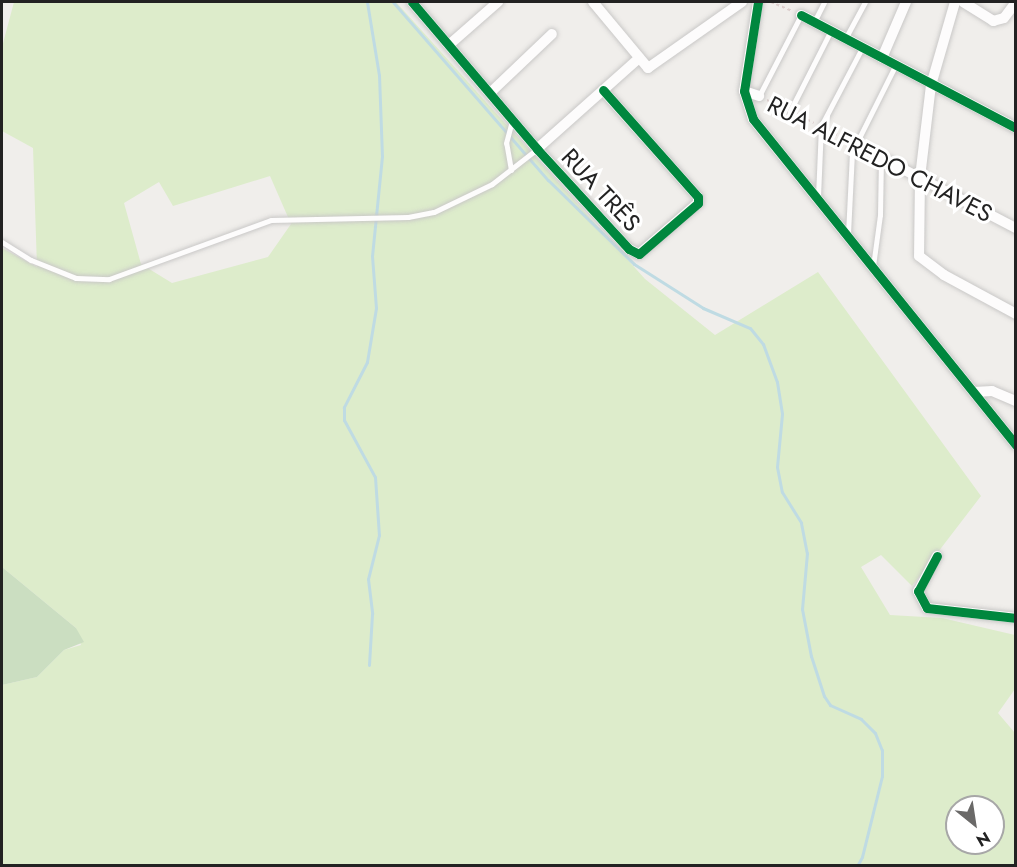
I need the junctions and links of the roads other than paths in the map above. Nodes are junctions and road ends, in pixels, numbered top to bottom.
1 (412, 2) edge
2 (498, 2) edge
3 (593, 2) edge
4 (742, 2) edge
5 (758, 2) edge
6 (824, 2) edge
7 (865, 2) edge
8 (906, 2) edge
9 (954, 2) edge
10 (963, 2) edge
11 (1013, 7) edge
12 (801, 15) joint
13 (813, 23) junction
14 (830, 32) junction
15 (552, 34) dead end
16 (845, 39) junction
17 (450, 44) junction
18 (862, 48) junction
19 (639, 58) junction
20 (882, 58) junction
21 (896, 66) junction
22 (931, 85) junction
23 (603, 90) junction
24 (744, 91) junction
25 (491, 92) junction
26 (759, 96) joint
27 (790, 111) road end
28 (513, 119) junction
29 (1016, 128) edge
30 (855, 144) junction
31 (537, 149) junction
32 (881, 157) junction
33 (511, 170) junction
34 (920, 177) junction
35 (818, 197) junction
36 (1016, 228) edge
37 (848, 234) junction
38 (2, 242) edge
39 (873, 266) junction
40 (1016, 314) edge
41 (974, 393) junction
42 (1016, 400) edge
43 (1016, 445) edge
44 (937, 556) dead end
45 (1016, 618) edge

1 - 17 street, RUA TRÊS
2 - 17 street
3 - 19 street
4 - 19 street
5 - 24 street
6 - 13 lane
7 - 16 lane
8 - 20 street
9 - 22 street
10 - 11 street
12 - 13 street
12 - 26 lane
13 - 14 street
14 - 16 street
14 - 27 lane
15 - 25 street
16 - 18 street
17 - 25 street, RUA TRÊS
18 - 20 street
18 - 35 lane
19 - 23 street
20 - 21 street
21 - 22 street
21 - 30 lane
22 - 29 street
22 - 34 street
23 - 31 street
23 - 31 street, RUA TRÊS
24 - 26 street, RUA ALFREDO CHAVES
24 - 35 street
25 - 28 street, RUA TRÊS
28 - 31 street, RUA TRÊS
28 - 33 lane
30 - 32 street, RUA ALFREDO CHAVES
30 - 37 lane
31 - 33 lane
32 - 34 street, RUA ALFREDO CHAVES
32 - 39 lane
33 - 38 lane
34 - 36 street, RUA ALFREDO CHAVES
34 - 40 street
35 - 37 street
37 - 39 street
39 - 41 street
41 - 42 street
41 - 43 street
44 - 45 street

